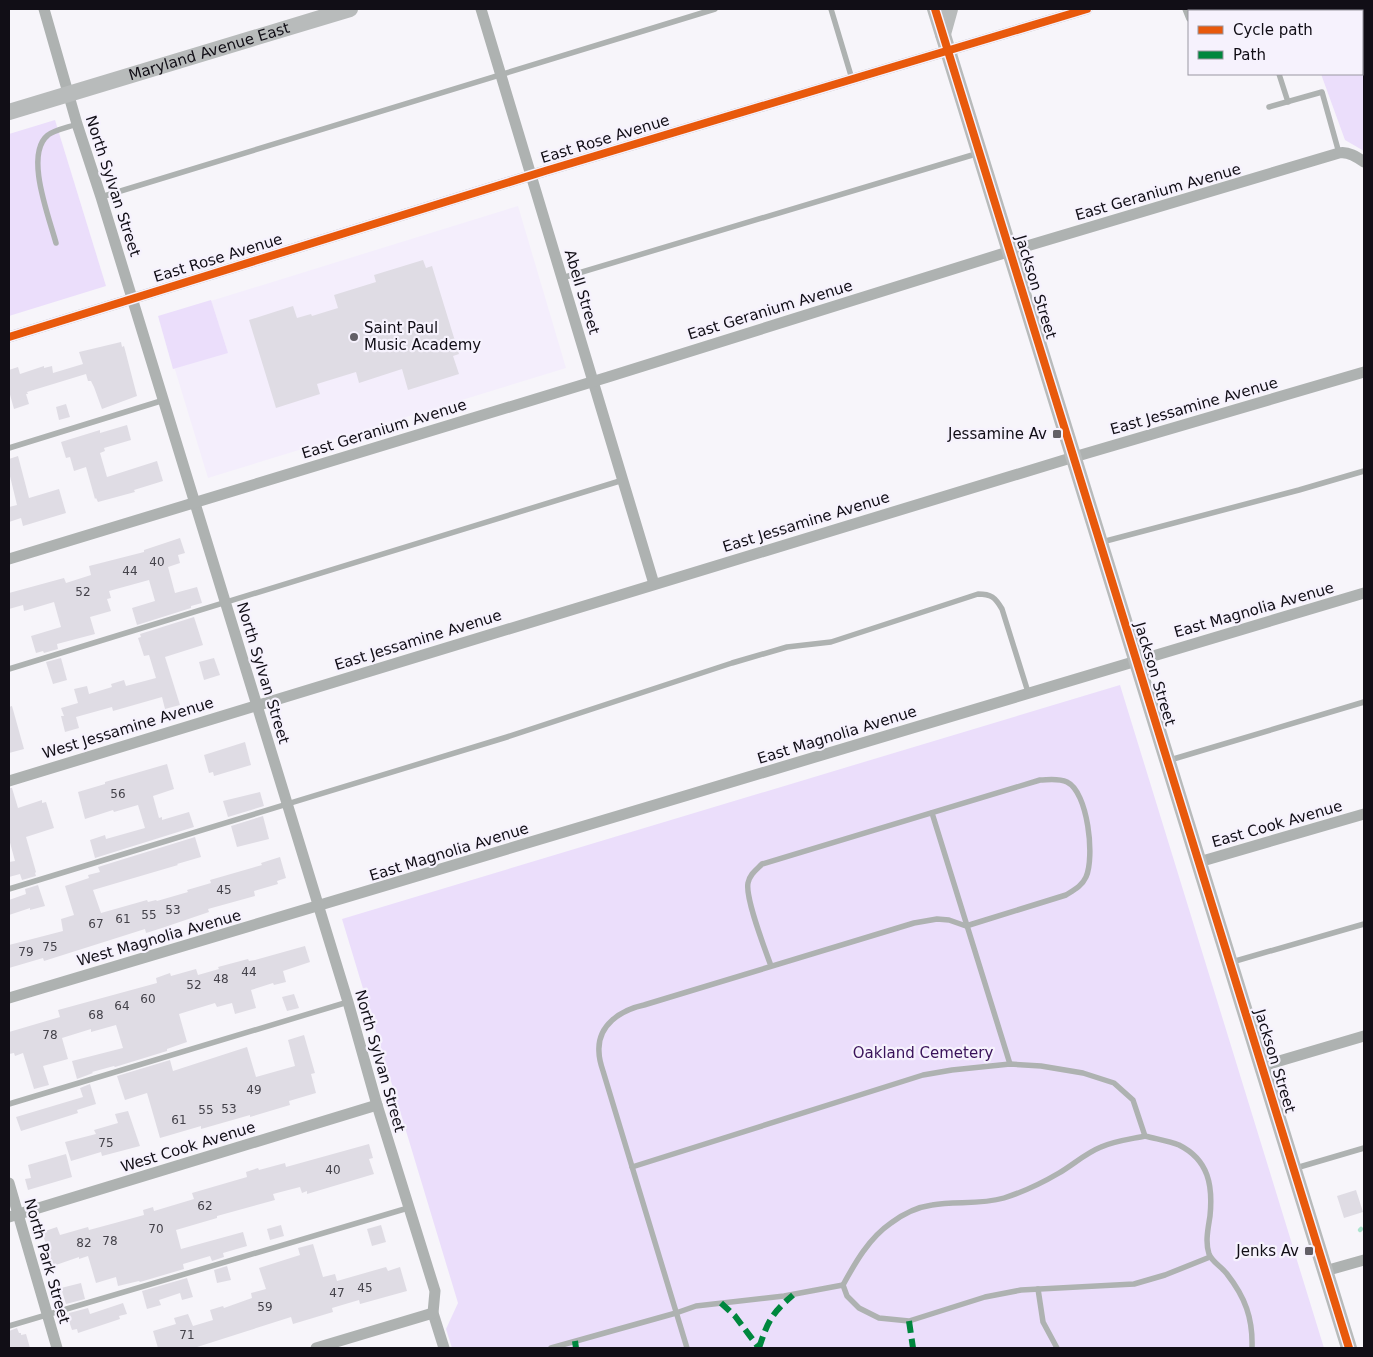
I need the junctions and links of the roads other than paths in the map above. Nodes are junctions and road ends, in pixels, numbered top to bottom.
1 (44, 9) edge
2 (350, 9) edge
3 (481, 9) edge
4 (715, 9) edge
5 (831, 9) edge
6 (935, 9) edge
7 (950, 9) edge
8 (1087, 9) edge
9 (943, 34) junction
10 (948, 50) junction
11 (500, 75) junction
12 (1279, 75) edge
13 (852, 79) junction
14 (68, 93) junction
15 (1288, 102) junction
16 (1269, 108) dead end
17 (9, 112) edge
18 (77, 124) junction
19 (979, 153) junction
20 (1339, 153) junction
21 (1360, 159) edge
22 (531, 175) junction
23 (101, 197) junction
24 (56, 243) dead end
25 (1010, 251) junction
26 (562, 278) junction
27 (133, 299) junction
28 (9, 337) edge
29 (1364, 372) edge
30 (593, 381) junction
31 (164, 400) junction
32 (9, 448) edge
33 (1074, 456) junction
34 (1364, 470) edge
35 (623, 480) junction
36 (195, 502) junction
37 (1100, 543) junction
38 (9, 559) edge
39 (654, 584) junction
40 (1364, 593) edge
41 (226, 604) junction
42 (1136, 660) junction
43 (9, 669) edge
44 (1028, 692) junction
45 (1364, 702) edge
46 (257, 704) junction
47 (1168, 761) junction
48 (9, 781) edge
49 (287, 804) junction
50 (932, 813) junction
51 (1364, 814) edge
52 (1199, 862) junction
53 (9, 889) edge
54 (319, 907) junction
55 (1364, 924) edge
56 (966, 926) junction
57 (1230, 962) junction
58 (771, 966) junction
59 (9, 998) edge
60 (348, 1002) junction
61 (1364, 1036) edge
62 (1010, 1064) junction
63 (1262, 1066) junction
64 (9, 1104) edge
65 (377, 1105) junction
66 (1145, 1136) junction
67 (1364, 1148) edge
68 (632, 1167) junction
69 (1294, 1169) junction
70 (9, 1182) edge
71 (408, 1208) junction
72 (14, 1216) edge
73 (1210, 1257) junction
74 (1364, 1260) edge
75 (1325, 1271) junction
76 (842, 1285) junction
77 (1038, 1289) junction
78 (433, 1313) junction
79 (676, 1313) junction
80 (47, 1314) junction
81 (9, 1326) edge
82 (57, 1348) edge
83 (316, 1348) edge
84 (444, 1348) edge
85 (551, 1348) edge
86 (687, 1348) edge
87 (1057, 1348) edge
88 (1252, 1348) edge
89 (1349, 1348) edge

1 - 14 street, North Sylvan Street
2 - 14 street, Maryland Avenue East
3 - 11 street, Abell Street
4 - 11 lane
5 - 13 lane
6 - 9 street, Jackson Street
7 - 9 street
8 - 10 street, East Rose Avenue
9 - 10 street, Jackson Street
10 - 13 street, East Rose Avenue
10 - 19 street, Jackson Street
11 - 22 street, Abell Street
11 - 23 lane
12 - 15 lane
13 - 22 street, East Rose Avenue
14 - 17 street, Maryland Avenue East
14 - 18 street, North Sylvan Street
15 - 16 lane
15 - 20 lane
18 - 23 street, North Sylvan Street
18 - 24 lane
19 - 25 street, Jackson Street
19 - 26 lane
20 - 21 street, East Geranium Avenue
20 - 25 street, East Geranium Avenue
22 - 26 street, Abell Street
22 - 27 street, East Rose Avenue
23 - 27 street, North Sylvan Street
25 - 30 street, East Geranium Avenue
25 - 33 street, Jackson Street
26 - 30 street, Abell Street
27 - 28 street, East Rose Avenue
27 - 31 street, North Sylvan Street
29 - 33 street, East Jessamine Avenue
30 - 35 street, Abell Street
30 - 36 street, East Geranium Avenue
31 - 32 lane
31 - 36 street, North Sylvan Street
33 - 37 street, Jackson Street
33 - 39 street, East Jessamine Avenue
34 - 37 lane
35 - 39 street, Abell Street
35 - 41 lane
36 - 38 street, East Geranium Avenue
36 - 41 street, North Sylvan Street
37 - 42 street, Jackson Street
39 - 46 street, East Jessamine Avenue
40 - 42 street, East Magnolia Avenue
41 - 43 lane
41 - 46 street, North Sylvan Street
42 - 44 street, East Magnolia Avenue
42 - 47 street, Jackson Street
44 - 49 lane
44 - 54 street, East Magnolia Avenue
45 - 47 lane
46 - 48 street, West Jessamine Avenue
46 - 49 street, North Sylvan Street
47 - 52 street, Jackson Street
49 - 53 lane
49 - 54 street, North Sylvan Street
50 - 56 lane
50 - 56 lane
50 - 58 lane
51 - 52 street, East Cook Avenue
52 - 57 street, Jackson Street
54 - 59 street, West Magnolia Avenue
54 - 60 street, North Sylvan Street
55 - 57 lane
56 - 58 lane
56 - 62 lane
57 - 63 street, Jackson Street
58 - 68 lane
60 - 64 lane
60 - 65 street, North Sylvan Street
61 - 63 street
62 - 66 lane
62 - 68 lane
63 - 69 street, Jackson Street
65 - 71 street, North Sylvan Street
65 - 72 street, West Cook Avenue
66 - 73 lane
66 - 76 lane
67 - 69 lane
68 - 79 lane
69 - 75 street, Jackson Street
70 - 72 street, North Park Street
71 - 78 street, North Sylvan Street
71 - 80 lane
72 - 80 street, North Park Street
73 - 77 lane
73 - 88 lane
74 - 75 street
75 - 89 street, Jackson Street
76 - 77 lane
76 - 79 lane
77 - 87 lane
78 - 83 street
78 - 84 street, North Sylvan Street
79 - 85 lane
79 - 86 lane
80 - 81 lane
80 - 82 street, North Park Street

